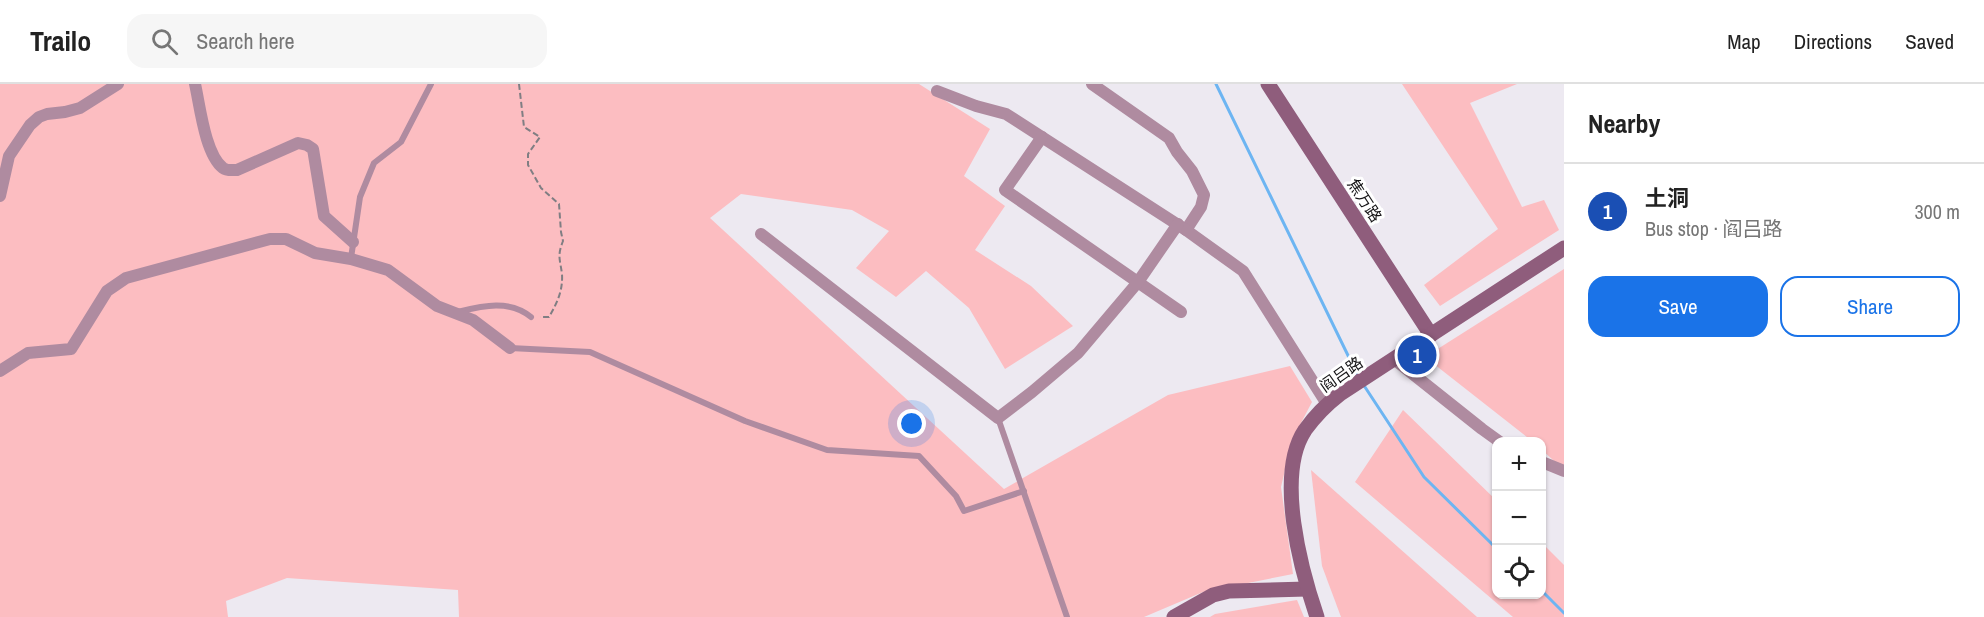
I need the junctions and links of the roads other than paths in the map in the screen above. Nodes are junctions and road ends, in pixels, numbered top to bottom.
1 (118, 84) edge
2 (195, 84) edge
3 (431, 84) edge
4 (1092, 84) edge
5 (1268, 84) edge
6 (937, 91) dead end
7 (1042, 137) junction
8 (0, 196) edge
9 (1182, 227) junction
10 (761, 234) dead end
11 (353, 242) junction
12 (1564, 248) edge
13 (351, 259) junction
14 (1138, 282) junction
15 (453, 312) junction
16 (1181, 312) dead end
17 (531, 317) road end
18 (1431, 335) junction
19 (510, 348) joint
20 (1395, 359) junction
21 (0, 370) edge
22 (1327, 404) junction
23 (998, 418) junction
24 (1494, 437) edge
25 (1546, 464) edge
26 (1564, 471) edge
27 (1024, 491) junction
28 (1307, 589) junction
29 (1067, 617) edge
30 (1174, 617) edge
31 (1317, 617) edge

1 - 8 street
2 - 11 street
3 - 11 lane
4 - 9 street
5 - 18 main road, 焦万路
6 - 7 street
7 - 9 street
7 - 14 street
9 - 14 street
9 - 22 street
10 - 23 street
11 - 13 lane
12 - 18 main road, 阎吕路
13 - 15 street
13 - 21 street
14 - 16 street
14 - 23 street
15 - 17 lane
15 - 19 street
18 - 20 main road, 阎吕路
19 - 27 lane
20 - 22 main road, 阎吕路
20 - 24 street
22 - 28 main road, 阎吕路
23 - 27 lane
25 - 26 street
27 - 29 lane
28 - 30 main road
28 - 31 main road, 阎吕路

